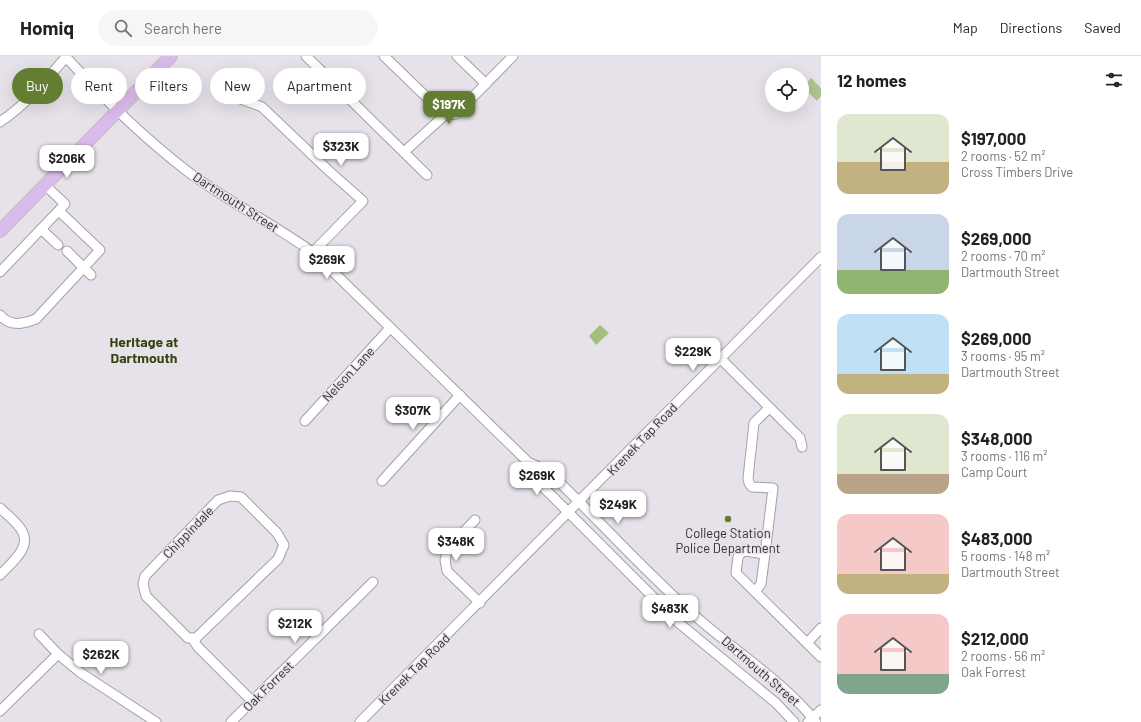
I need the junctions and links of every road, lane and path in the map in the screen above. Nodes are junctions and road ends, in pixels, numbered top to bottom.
1 (171, 56) edge
2 (306, 56) edge
3 (384, 56) edge
4 (456, 56) edge
5 (513, 56) edge
6 (66, 57) edge
7 (486, 84) junction
8 (254, 104) edge
9 (118, 110) junction
10 (445, 115) junction
11 (0, 122) edge
12 (404, 152) junction
13 (427, 175) dead end
14 (45, 185) junction
15 (59, 211) junction
16 (41, 229) junction
17 (0, 231) edge
18 (58, 244) dead end
19 (67, 251) dead end
20 (312, 252) junction
21 (821, 256) edge
22 (83, 267) junction
23 (0, 272) edge
24 (91, 275) dead end
25 (0, 315) edge
26 (390, 328) junction
27 (720, 359) junction
28 (460, 395) junction
29 (769, 408) junction
30 (305, 420) dead end
31 (802, 447) dead end
32 (528, 462) junction
33 (382, 481) dead end
34 (580, 502) junction
35 (0, 508) edge
36 (568, 513) junction
37 (475, 520) dead end
38 (765, 554) junction
39 (0, 575) edge
40 (373, 582) dead end
41 (755, 592) junction
42 (480, 603) junction
43 (821, 628) edge
44 (39, 634) dead end
45 (192, 638) junction
46 (807, 643) junction
47 (58, 654) junction
48 (821, 657) edge
49 (252, 701) junction
50 (821, 710) edge
51 (0, 711) edge
52 (812, 721) edge
53 (156, 722) edge
54 (231, 722) edge
55 (360, 722) edge
56 (794, 722) edge

1 - 9 main road
2 - 12 street
3 - 10 street
4 - 7 street
5 - 7 street
6 - 9 street, Dartmouth Street
6 - 11 street
7 - 10 street
8 - 20 street
9 - 14 main road
9 - 20 street, Dartmouth Street
10 - 12 street
12 - 13 street
14 - 15 street
14 - 17 main road
15 - 16 street
15 - 22 street
16 - 18 street
16 - 23 street
19 - 22 street
20 - 26 street, Dartmouth Street
21 - 27 street, Krenek Tap Road
22 - 24 street
22 - 25 street
26 - 28 street, Dartmouth Street
26 - 30 street, Nelson Lane
27 - 29 street
27 - 34 street, Krenek Tap Road
28 - 32 street, Dartmouth Street
28 - 33 street
29 - 31 street
29 - 38 street
32 - 34 street, Dartmouth Street
32 - 36 street, Dartmouth Street
34 - 36 street, Krenek Tap Road
34 - 52 street, Dartmouth Street
35 - 39 street
36 - 42 street, Krenek Tap Road
36 - 56 street, Dartmouth Street
37 - 42 street
38 - 41 street
38 - 41 street
40 - 49 street, Oak Forrest
41 - 46 street
42 - 55 street, Krenek Tap Road
43 - 46 street
44 - 47 street
45 - 45 street, Chippindale
45 - 49 street, Chippindale
46 - 48 street
47 - 51 street
47 - 53 street
49 - 54 street, Oak Forrest
50 - 52 street

